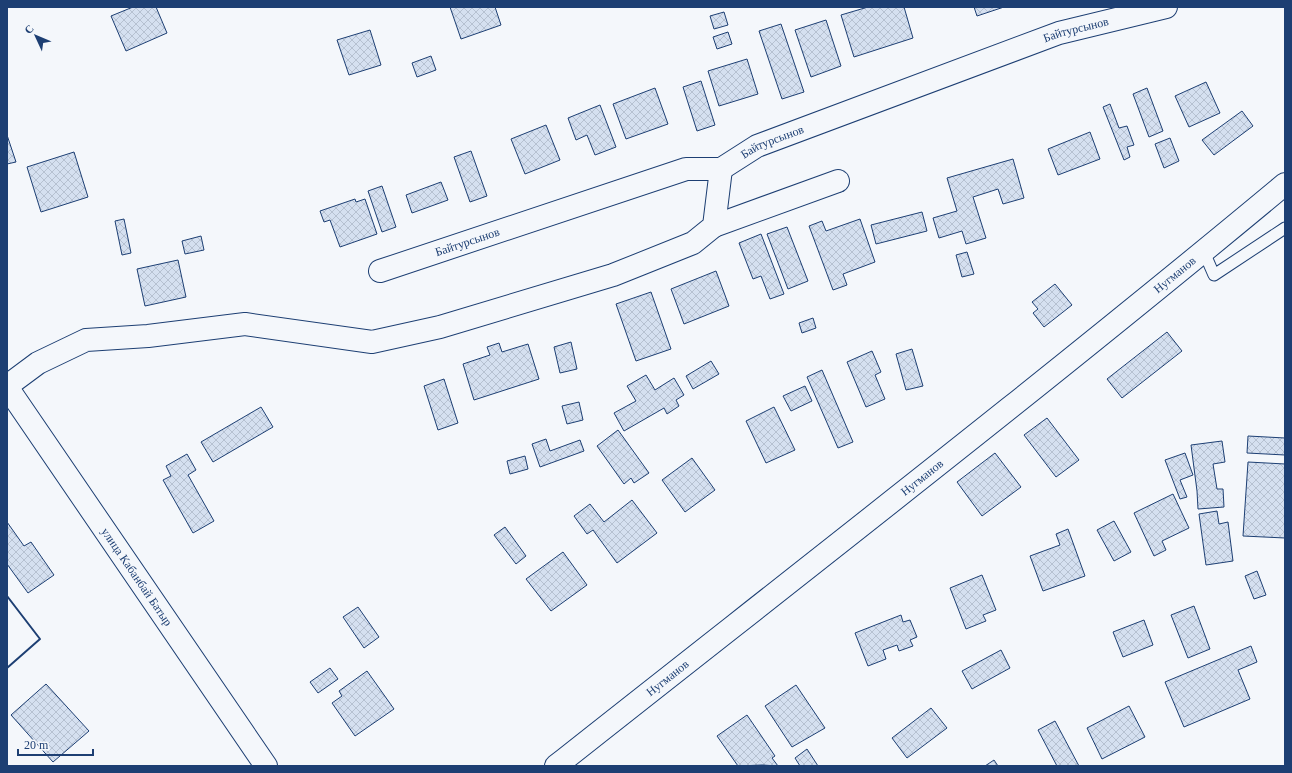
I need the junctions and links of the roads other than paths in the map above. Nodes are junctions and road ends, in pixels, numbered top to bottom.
1 (1166, 7) edge
2 (721, 169) junction
3 (838, 181) dead end
4 (1285, 184) edge
5 (714, 226) junction
6 (1285, 228) edge
7 (1204, 252) junction
8 (380, 270) dead end
9 (9, 393) edge
10 (266, 766) edge
11 (556, 766) edge

1 - 2 street, Байтурсынов
2 - 5 street
2 - 8 street, Байтурсынов
3 - 5 street
4 - 7 street, Нугманов
5 - 9 street
6 - 7 lane
7 - 11 street, Нугманов
9 - 10 street, улица Кабанбай Батыр

